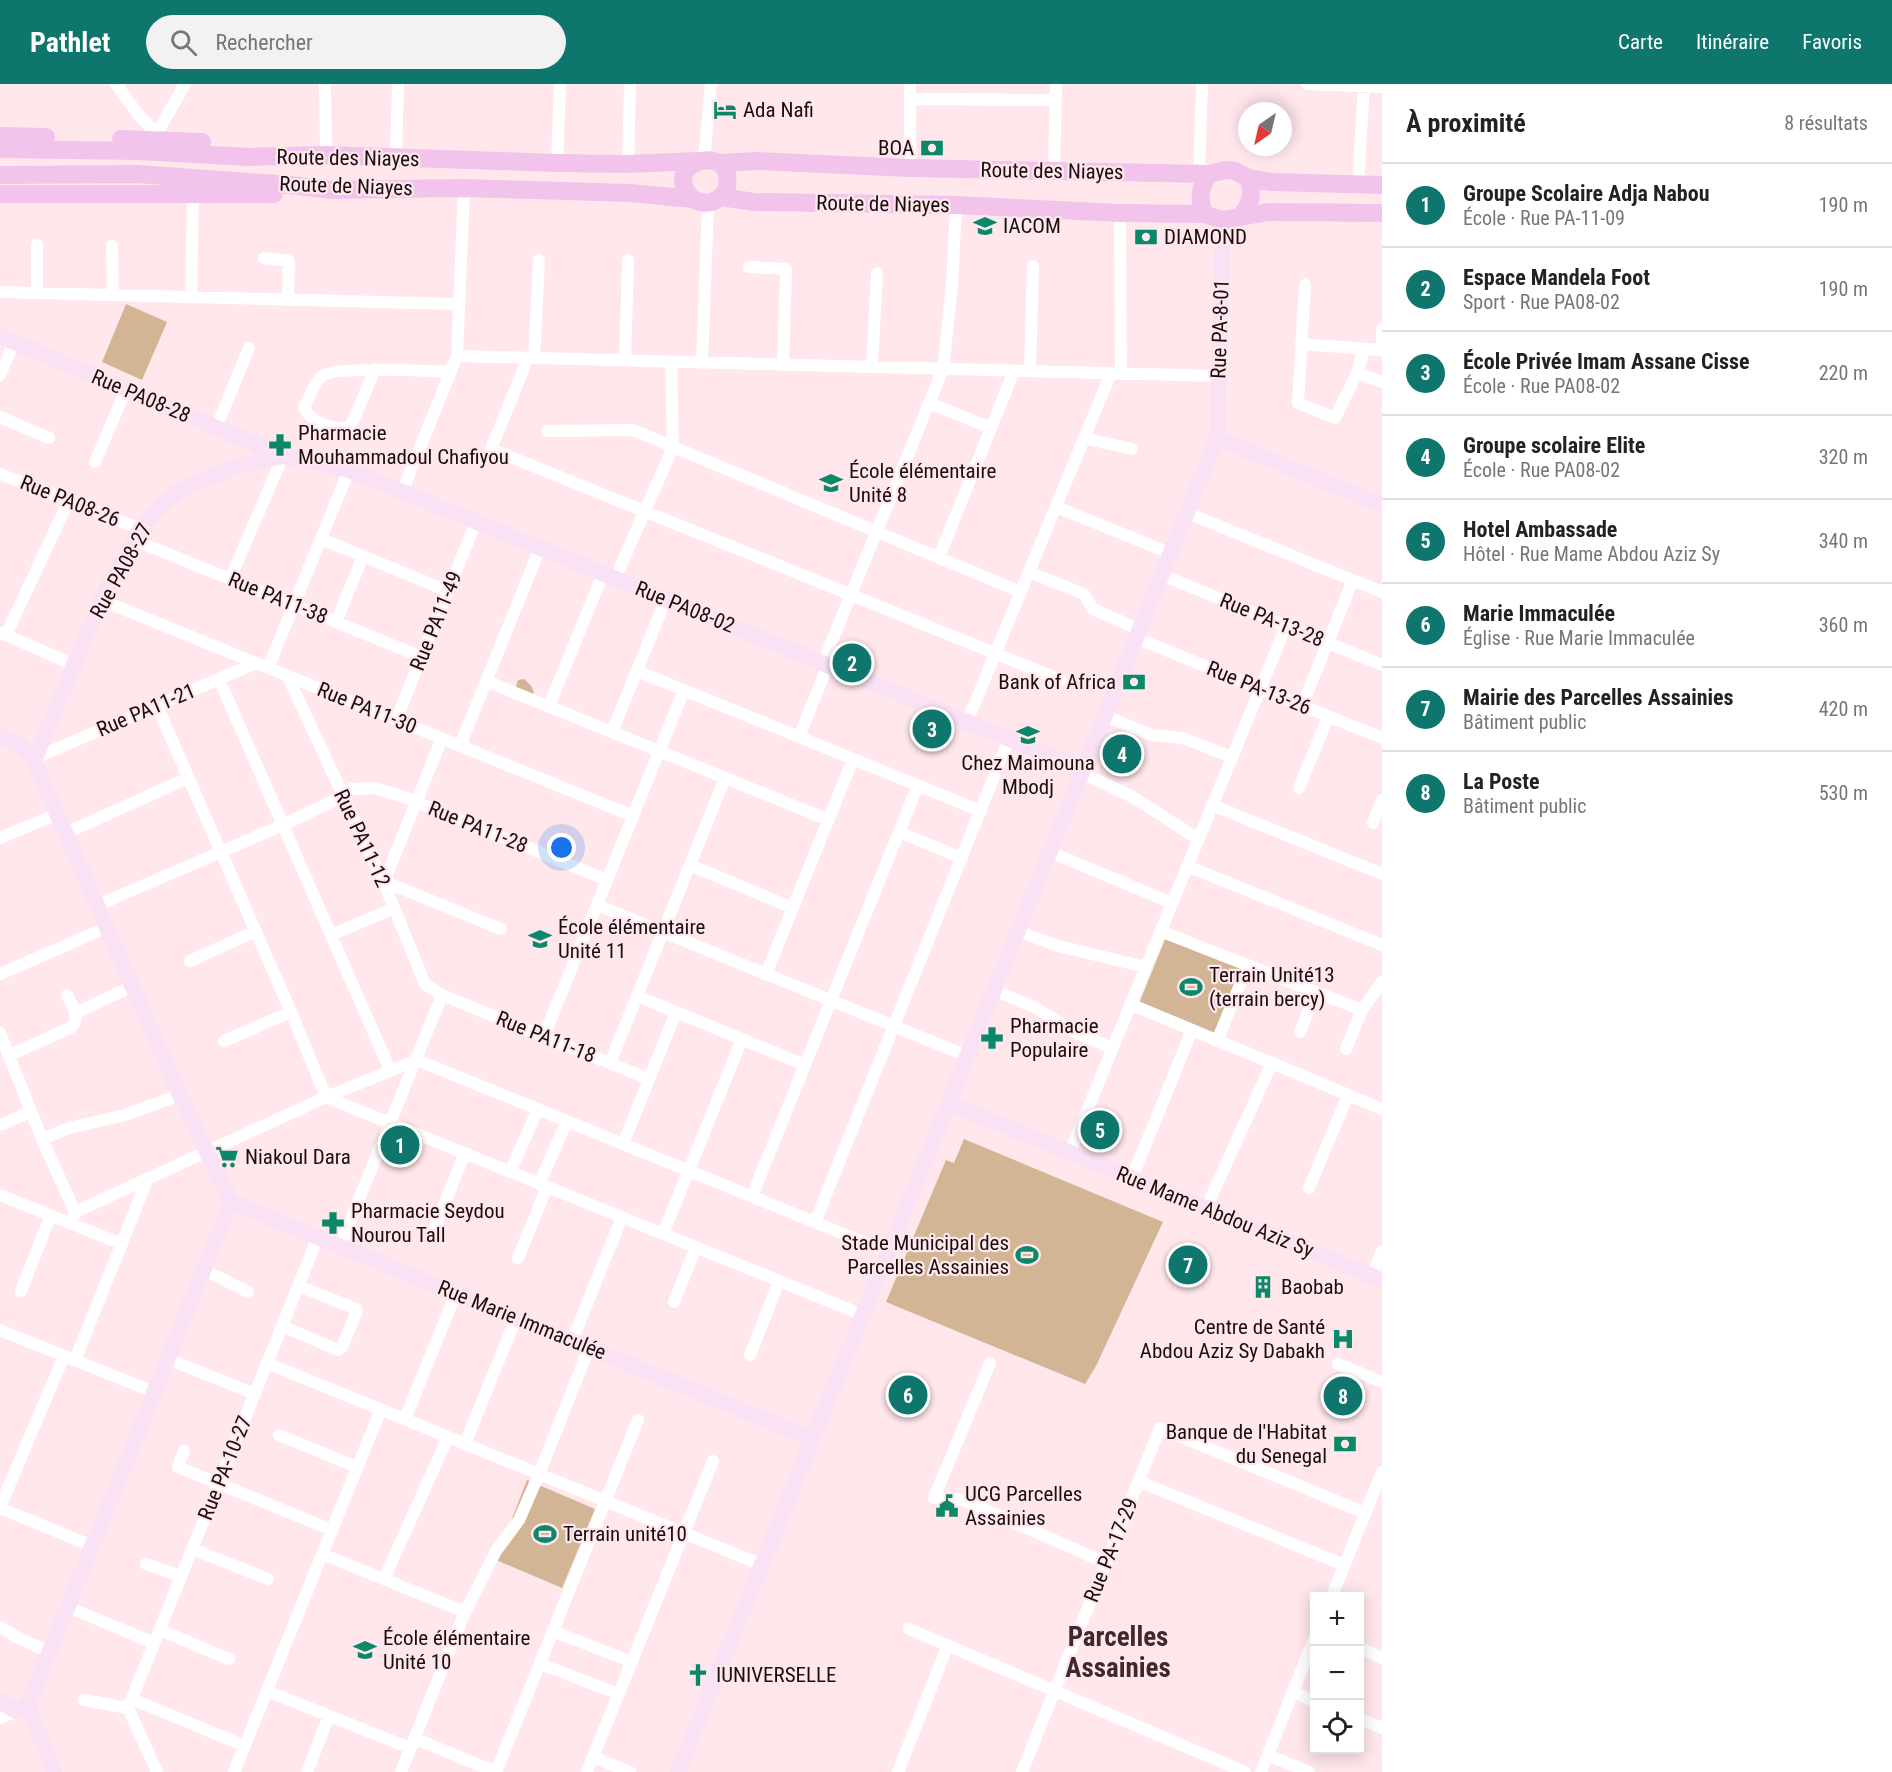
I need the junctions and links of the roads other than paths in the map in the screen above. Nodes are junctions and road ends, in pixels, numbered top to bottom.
1 (116, 84) edge
2 (185, 84) edge
3 (325, 84) edge
4 (398, 84) edge
5 (560, 84) edge
6 (630, 84) edge
7 (711, 84) edge
8 (910, 84) edge
9 (1056, 84) edge
10 (1202, 84) edge
11 (1310, 84) edge
12 (1365, 85) edge
13 (1382, 87) edge
14 (910, 99) junction
15 (1056, 100) junction
16 (0, 136) edge
17 (155, 136) junction
18 (0, 149) edge
19 (323, 155) junction
20 (396, 157) junction
21 (707, 161) junction
22 (556, 163) junction
23 (628, 164) junction
24 (910, 168) junction
25 (1054, 172) junction
26 (1204, 174) junction
27 (0, 175) edge
28 (1248, 178) junction
29 (1358, 184) junction
30 (1382, 185) edge
31 (464, 188) junction
32 (330, 190) junction
33 (0, 194) edge
34 (193, 195) junction
35 (707, 200) junction
36 (956, 206) junction
37 (1120, 213) junction
38 (1382, 213) edge
39 (1204, 214) junction
40 (1232, 218) junction
41 (37, 246) dead end
42 (112, 246) dead end
43 (264, 258) dead end
44 (538, 260) dead end
45 (628, 260) dead end
46 (1034, 266) dead end
47 (749, 267) dead end
48 (877, 273) dead end
49 (1305, 285) dead end
50 (0, 292) edge
51 (37, 293) junction
52 (113, 294) junction
53 (191, 296) junction
54 (288, 299) junction
55 (458, 304) junction
56 (1382, 329) edge
57 (7, 339) edge
58 (1301, 344) junction
59 (249, 348) dead end
60 (1364, 349) junction
61 (1382, 350) edge
62 (457, 356) junction
63 (531, 358) junction
64 (625, 361) junction
65 (671, 362) junction
66 (702, 363) junction
67 (783, 365) junction
68 (872, 367) junction
69 (375, 369) junction
70 (943, 369) junction
71 (1014, 371) junction
72 (1030, 371) junction
73 (451, 372) junction
74 (1357, 373) junction
75 (1116, 374) junction
76 (0, 375) edge
77 (1219, 376) junction
78 (1382, 382) edge
79 (126, 390) junction
80 (929, 403) junction
81 (0, 417) edge
82 (216, 428) junction
83 (991, 428) junction
84 (547, 431) dead end
85 (49, 438) dead end
86 (1084, 438) junction
87 (1217, 438) junction
88 (673, 447) junction
89 (1132, 449) dead end
90 (282, 456) junction
91 (95, 462) dead end
92 (349, 470) junction
93 (0, 474) edge
94 (402, 492) junction
95 (69, 500) junction
96 (1380, 501) edge
97 (1056, 507) junction
98 (645, 511) junction
99 (1187, 513) junction
100 (476, 522) junction
101 (877, 531) junction
102 (137, 535) junction
103 (321, 539) junction
104 (540, 548) junction
105 (1170, 554) junction
106 (363, 556) junction
107 (939, 557) junction
108 (1029, 572) junction
109 (1162, 575) junction
110 (609, 576) junction
111 (230, 579) junction
112 (1353, 580) junction
113 (448, 591) junction
114 (1021, 592) junction
115 (1382, 592) edge
116 (851, 595) junction
117 (666, 599) junction
118 (102, 600) junction
119 (294, 605) junction
120 (336, 622) junction
121 (1286, 626) junction
122 (3, 634) edge
123 (1138, 634) junction
124 (1328, 643) junction
125 (996, 654) junction
126 (422, 657) junction
127 (826, 664) junction
128 (74, 665) junction
129 (262, 665) junction
130 (1382, 665) edge
131 (637, 671) junction
132 (287, 675) junction
133 (219, 679) junction
134 (1061, 680) dead end
135 (486, 681) junction
136 (1260, 689) junction
137 (684, 690) junction
138 (157, 706) junction
139 (549, 706) junction
140 (1302, 706) junction
141 (1105, 716) junction
142 (1328, 717) junction
143 (396, 720) junction
144 (968, 722) junction
145 (612, 732) junction
146 (0, 736) edge
147 (800, 737) junction
148 (442, 738) junction
149 (1382, 738) edge
150 (1010, 739) junction
151 (460, 746) junction
152 (659, 751) junction
153 (1232, 757) junction
154 (34, 759) junction
155 (853, 759) junction
156 (1083, 771) junction
157 (188, 778) junction
158 (725, 778) junction
159 (918, 785) junction
160 (1299, 788) dead end
161 (343, 796) junction
162 (1382, 800) edge
163 (416, 802) junction
164 (1212, 805) junction
165 (981, 811) junction
166 (57, 813) junction
167 (633, 816) junction
168 (829, 820) junction
169 (1373, 823) dead end
170 (283, 825) junction
171 (898, 832) junction
172 (66, 833) junction
173 (0, 838) edge
174 (1198, 839) junction
175 (221, 852) junction
176 (1050, 852) junction
177 (962, 858) junction
178 (690, 865) junction
179 (1187, 866) junction
180 (1382, 874) edge
181 (607, 880) junction
182 (383, 881) junction
183 (1172, 903) junction
184 (98, 905) junction
185 (597, 905) junction
186 (394, 908) junction
187 (793, 908) junction
188 (108, 927) junction
189 (501, 929) dead end
190 (256, 931) junction
191 (1018, 931) junction
192 (1160, 931) junction
193 (663, 932) junction
194 (331, 935) junction
195 (1382, 945) edge
196 (190, 961) dead end
197 (1248, 966) junction
198 (1146, 967) junction
199 (0, 974) edge
200 (766, 974) junction
201 (1382, 982) edge
202 (133, 986) junction
203 (994, 990) junction
204 (1316, 992) junction
205 (68, 995) dead end
206 (442, 995) junction
207 (637, 996) junction
208 (831, 1000) junction
209 (1130, 1005) junction
210 (1362, 1010) junction
211 (291, 1012) junction
212 (676, 1012) junction
213 (76, 1013) junction
214 (894, 1026) junction
215 (1192, 1030) junction
216 (1300, 1032) dead end
217 (544, 1036) junction
218 (1, 1039) edge
219 (742, 1039) junction
220 (224, 1041) dead end
221 (1217, 1041) junction
222 (1112, 1048) junction
223 (1346, 1049) dead end
224 (10, 1055) junction
225 (967, 1056) junction
226 (417, 1060) junction
227 (610, 1063) junction
228 (1272, 1063) junction
229 (805, 1065) junction
230 (390, 1070) junction
231 (649, 1079) junction
232 (180, 1095) junction
233 (1348, 1095) junction
234 (326, 1097) junction
235 (948, 1103) junction
236 (538, 1109) junction
237 (1382, 1109) edge
238 (31, 1112) junction
239 (567, 1121) junction
240 (391, 1124) junction
241 (0, 1125) edge
242 (42, 1138) junction
243 (623, 1144) junction
244 (207, 1151) junction
245 (1070, 1152) junction
246 (465, 1153) junction
247 (688, 1170) junction
248 (510, 1172) junction
249 (148, 1178) junction
250 (1132, 1178) junction
251 (543, 1185) junction
252 (1309, 1188) dead end
253 (0, 1195) edge
254 (752, 1196) junction
255 (231, 1202) junction
256 (1206, 1208) junction
257 (51, 1215) junction
258 (622, 1217) junction
259 (73, 1218) junction
260 (815, 1222) junction
261 (435, 1227) dead end
262 (663, 1234) junction
263 (318, 1237) junction
264 (122, 1244) junction
265 (340, 1246) junction
266 (696, 1247) junction
267 (1382, 1251) edge
268 (888, 1252) junction
269 (518, 1258) dead end
270 (204, 1270) junction
271 (1377, 1278) edge
272 (780, 1281) junction
273 (299, 1286) junction
274 (21, 1291) dead end
275 (248, 1292) dead end
276 (456, 1293) junction
277 (674, 1302) dead end
278 (863, 1315) junction
279 (516, 1318) junction
280 (282, 1326) junction
281 (0, 1331) edge
282 (572, 1341) junction
283 (589, 1348) junction
284 (750, 1355) dead end
285 (70, 1358) junction
286 (168, 1359) junction
287 (990, 1363) dead end
288 (267, 1364) junction
289 (1338, 1364) dead end
290 (1382, 1382) edge
291 (154, 1392) junction
292 (255, 1394) junction
293 (381, 1409) junction
294 (405, 1419) junction
295 (638, 1420) dead end
296 (279, 1435) dead end
297 (448, 1437) junction
298 (813, 1439) junction
299 (465, 1444) junction
300 (184, 1451) dead end
301 (713, 1461) dead end
302 (357, 1467) junction
303 (1382, 1472) edge
304 (539, 1474) junction
305 (1138, 1481) junction
306 (219, 1484) junction
307 (605, 1501) junction
308 (0, 1507) edge
309 (1365, 1513) junction
310 (332, 1530) junction
311 (684, 1533) junction
312 (92, 1546) junction
313 (192, 1549) junction
314 (322, 1554) junction
315 (1106, 1563) junction
316 (146, 1564) dead end
317 (762, 1565) junction
318 (1344, 1565) junction
319 (181, 1576) junction
320 (268, 1579) dead end
321 (384, 1579) junction
322 (1334, 1592) edge
323 (68, 1607) junction
324 (465, 1612) junction
325 (0, 1627) edge
326 (909, 1629) dead end
327 (160, 1630) junction
328 (553, 1631) junction
329 (154, 1643) junction
330 (948, 1645) junction
331 (1311, 1646) edge
332 (1364, 1650) edge
333 (50, 1652) junction
334 (1382, 1658) edge
335 (229, 1659) dead end
336 (632, 1662) junction
337 (540, 1664) junction
338 (267, 1691) junction
339 (1055, 1691) junction
340 (1293, 1692) junction
341 (619, 1694) junction
342 (84, 1700) dead end
343 (1312, 1700) edge
344 (0, 1701) edge
345 (130, 1704) junction
346 (22, 1708) junction
347 (329, 1716) junction
348 (0, 1718) edge
349 (1364, 1721) edge
350 (1382, 1728) edge
351 (412, 1743) junction
352 (244, 1746) junction
353 (1268, 1755) junction
354 (593, 1757) junction
355 (54, 1772) edge
356 (157, 1772) edge
357 (234, 1772) edge
358 (307, 1772) edge
359 (401, 1772) edge
360 (587, 1772) edge
361 (630, 1772) edge
362 (679, 1772) edge
363 (898, 1772) edge
364 (1022, 1772) edge
365 (1245, 1772) edge
366 (1261, 1772) edge
367 (1309, 1772) edge

1 - 17 street
2 - 17 street
3 - 19 street
4 - 20 street
5 - 22 street
6 - 23 street
7 - 21 street
8 - 14 street
9 - 15 street
10 - 26 street
11 - 12 street
12 - 13 street
12 - 29 street
14 - 15 street
14 - 24 street
15 - 25 street
16 - 17 main road
17 - 19 main road
18 - 19 main road, Route des Niayes
19 - 20 main road, Route des Niayes
20 - 22 main road, Route des Niayes
21 - 23 main road, Route des Niayes
21 - 24 main road, Route des Niayes
21 - 35 main road
21 - 35 main road
22 - 23 main road, Route des Niayes
24 - 25 main road, Route des Niayes
25 - 26 main road, Route des Niayes
26 - 28 main road, Route des Niayes
26 - 39 main road
27 - 32 main road, Route de Niayes
28 - 29 main road, Route des Niayes
28 - 40 main road
29 - 30 main road, Route des Niayes
31 - 32 main road, Route de Niayes
31 - 35 main road, Route de Niayes
31 - 55 street
32 - 34 main road
33 - 34 main road
34 - 53 street
35 - 36 main road, Route de Niayes
35 - 66 street
36 - 37 main road, Route de Niayes
36 - 70 street
37 - 39 main road, Route de Niayes
37 - 75 street
38 - 40 main road
39 - 40 main road, Route de Niayes
40 - 77 street, Rue PA-8-01
41 - 51 street
42 - 52 street
43 - 54 street
44 - 63 street
45 - 64 street
46 - 72 street
47 - 67 street
48 - 68 street
49 - 58 street
50 - 51 street
51 - 52 street
52 - 53 street
53 - 54 street
54 - 55 street
55 - 62 street
56 - 61 street
57 - 76 street
57 - 79 street, Rue PA08-28
58 - 60 street
58 - 74 street
59 - 82 street
60 - 61 street
60 - 74 street
62 - 63 street
62 - 73 street
63 - 64 street
63 - 98 street
64 - 65 street
65 - 66 street
65 - 88 street
66 - 67 street
67 - 68 street
68 - 70 street
69 - 69 street
69 - 73 street
70 - 71 street
70 - 80 street
71 - 72 street
71 - 83 street
72 - 75 street
73 - 94 street
74 - 78 street
75 - 77 street
75 - 86 street
77 - 87 street, Rue PA-8-01
79 - 82 street, Rue PA08-28
79 - 91 street
80 - 83 street
80 - 101 street
81 - 85 street
82 - 90 street, Rue PA08-28
83 - 107 street
84 - 88 street
86 - 89 street
86 - 97 street
87 - 96 street
87 - 99 street, Rue PA-8-01
88 - 98 street
88 - 101 street
90 - 92 street, Rue PA08-02
90 - 102 street, Rue PA08-27
90 - 111 street
92 - 94 street, Rue PA08-02
92 - 103 street
93 - 95 street, Rue PA08-26
94 - 100 street, Rue PA08-02
95 - 102 street, Rue PA08-26
95 - 122 street
97 - 105 street
97 - 108 street
98 - 110 street
98 - 116 street
99 - 105 street, Rue PA-8-01
99 - 112 street
100 - 104 street, Rue PA08-02
100 - 113 street, Rue PA11-49
101 - 107 street
101 - 116 street
102 - 111 street, Rue PA11-38
102 - 118 street, Rue PA08-27
103 - 106 street
103 - 119 street
104 - 110 street, Rue PA08-02
104 - 135 street
105 - 109 street, Rue PA-8-01
106 - 113 street
106 - 120 street
107 - 114 street
108 - 114 street
108 - 123 street, Rue PA-13-26
109 - 121 street, Rue PA-13-28
109 - 123 street, Rue PA-8-01
110 - 117 street, Rue PA08-02
110 - 139 street
111 - 119 street, Rue PA11-38
112 - 115 street
112 - 124 street
113 - 126 street, Rue PA11-49
114 - 125 street
116 - 125 street
116 - 127 street
117 - 127 street, Rue PA08-02
117 - 131 street
118 - 128 street, Rue PA08-27
118 - 129 street, Rue PA11-30
119 - 120 street, Rue PA11-38
119 - 129 street
120 - 126 street, Rue PA11-38
121 - 124 street, Rue PA-13-28
121 - 136 street
122 - 128 street
123 - 136 street, Rue PA-13-26
123 - 141 street, Rue PA-8-01
124 - 130 street, Rue PA-13-28
124 - 140 street
125 - 134 street
125 - 144 street
126 - 143 street, Rue PA11-49
127 - 144 street, Rue PA08-02
127 - 147 street
128 - 154 street, Rue PA08-27
129 - 132 street, Rue PA11-30
129 - 133 street, Rue PA11-21
131 - 137 street
131 - 145 street
132 - 143 street, Rue PA11-30
132 - 161 street, Rue PA11-12
133 - 138 street, Rue PA11-21
133 - 170 street
135 - 139 street
135 - 151 street
136 - 140 street, Rue PA-13-26
136 - 153 street
137 - 147 street
137 - 152 street
138 - 154 street, Rue PA11-21
138 - 157 street
139 - 145 street
140 - 142 street, Rue PA-13-26
141 - 153 street
141 - 156 street, Rue PA-8-01
142 - 149 street, Rue PA-13-26
142 - 160 street
143 - 148 street, Rue PA11-30
144 - 150 street, Rue PA08-02
145 - 152 street
146 - 154 street
147 - 155 street
148 - 151 street, Rue PA11-30
148 - 163 street
150 - 156 street, Rue PA08-02
150 - 165 street
151 - 167 street, Rue PA11-30
152 - 158 street
152 - 167 street
153 - 164 street
154 - 166 street
155 - 159 street
155 - 168 street
156 - 174 street
156 - 176 street, Rue PA-8-01
157 - 172 street
157 - 175 street
158 - 168 street
158 - 178 street
159 - 165 street
159 - 171 street
161 - 163 street, Rue PA11-28
161 - 170 street, Rue PA11-28
161 - 182 street, Rue PA11-12
162 - 169 street
163 - 181 street, Rue PA11-28
163 - 182 street
164 - 174 street
164 - 180 street
165 - 177 street
166 - 172 street
166 - 173 street
167 - 181 street
168 - 187 street
170 - 175 street, Rue PA11-28
170 - 194 street
171 - 177 street
171 - 208 street
172 - 184 street
174 - 179 street
175 - 184 street, Rue PA11-28
175 - 190 street
176 - 183 street
176 - 191 street, Rue PA-8-01
177 - 214 street
178 - 187 street
178 - 193 street
179 - 183 street
179 - 195 street
181 - 185 street
182 - 186 street, Rue PA11-12
182 - 189 street
183 - 192 street
184 - 188 street
185 - 193 street
185 - 217 street
186 - 194 street
186 - 206 street, Rue PA11-12
187 - 200 street
188 - 199 street
188 - 202 street
190 - 196 street
190 - 211 street
191 - 198 street
191 - 203 street, Rue PA-8-01
192 - 197 street
192 - 198 street
193 - 200 street
193 - 207 street
194 - 230 street
197 - 204 street
197 - 221 street
198 - 209 street
200 - 208 street
201 - 210 street
202 - 213 street
202 - 232 street
203 - 222 street
203 - 225 street, Rue PA-8-01
204 - 210 street
204 - 216 street
205 - 213 street
206 - 217 street, Rue PA11-18
206 - 226 street
207 - 212 street
207 - 227 street
208 - 214 street
208 - 229 street
209 - 215 street
209 - 222 street
210 - 223 street
211 - 220 street
211 - 234 street
212 - 219 street
212 - 231 street
213 - 224 street
214 - 225 street
214 - 260 street
215 - 221 street
215 - 250 street
217 - 227 street, Rue PA11-18
218 - 224 street
219 - 229 street
219 - 247 street
221 - 228 street
222 - 245 street
224 - 238 street
225 - 235 street, Rue PA-8-01
226 - 230 street
226 - 236 street
226 - 240 street
227 - 231 street, Rue PA11-18
228 - 233 street
228 - 256 street
229 - 254 street
230 - 234 street
231 - 243 street
232 - 242 street
232 - 244 street
233 - 237 street
233 - 252 street
234 - 240 street
234 - 244 street
235 - 245 street, Rue Mame Abdou Aziz Sy
235 - 268 street, Rue PA-8-01
236 - 239 street
236 - 248 street
238 - 241 street
238 - 242 street
239 - 243 street
239 - 251 street
240 - 246 street
240 - 265 street
242 - 259 street
243 - 247 street
244 - 249 street
244 - 255 street
245 - 250 street, Rue Mame Abdou Aziz Sy
246 - 248 street
246 - 261 street
247 - 254 street
247 - 262 street
248 - 251 street
249 - 259 street
249 - 264 street
250 - 256 street, Rue Mame Abdou Aziz Sy
251 - 258 street
251 - 269 street
253 - 257 street
254 - 260 street
255 - 263 street, Rue Marie Immaculée
255 - 270 street
256 - 271 street, Rue Mame Abdou Aziz Sy
257 - 259 street
257 - 274 street
258 - 262 street
258 - 282 street
259 - 264 street
260 - 268 street
262 - 266 street
263 - 265 street, Rue Marie Immaculée
263 - 273 street, Rue PA-10-27
264 - 285 street
265 - 276 street, Rue Marie Immaculée
266 - 272 street
266 - 277 street
267 - 271 street
268 - 278 street, Rue PA-8-01
270 - 275 street
270 - 286 street
272 - 278 street
272 - 284 street
273 - 280 street, Rue PA-10-27
273 - 280 street
276 - 279 street, Rue Marie Immaculée
276 - 294 street
278 - 298 street, Rue PA-8-01
279 - 282 street, Rue Marie Immaculée
279 - 299 street
280 - 288 street, Rue PA-10-27
281 - 285 street
282 - 283 street, Rue Marie Immaculée
283 - 298 street, Rue Marie Immaculée
283 - 304 street
285 - 291 street
285 - 308 street
286 - 291 street
286 - 292 street
287 - 315 street
288 - 292 street, Rue PA-10-27
288 - 293 street
289 - 290 street
291 - 312 street
292 - 306 street, Rue PA-10-27
293 - 294 street
293 - 302 street
294 - 297 street
295 - 307 street
296 - 302 street
297 - 299 street
297 - 321 street
298 - 317 street, Rue PA-8-01
299 - 304 street
300 - 306 street
301 - 311 street
302 - 310 street
303 - 309 street
304 - 307 street
304 - 324 street
305 - 309 street, Rue PA-17-29
305 - 315 street, Rue PA-17-29
305 - 318 street
306 - 310 street
306 - 313 street, Rue PA-10-27
307 - 311 street
307 - 328 street
308 - 312 street
309 - 318 street
310 - 314 street
311 - 317 street
311 - 336 street
312 - 323 street
313 - 319 street, Rue PA-10-27
313 - 320 street
314 - 321 street
314 - 338 street
315 - 339 street, Rue PA-17-29
316 - 319 street
317 - 362 street, Rue PA-8-01
318 - 322 street
319 - 327 street, Rue PA-10-27
321 - 324 street
323 - 329 street
323 - 333 street
324 - 351 street
325 - 333 street
326 - 330 street
327 - 329 street, Rue PA-10-27
327 - 335 street
328 - 336 street
328 - 337 street
329 - 345 street, Rue PA-10-27
330 - 339 street
330 - 363 street
331 - 340 street
332 - 334 street
333 - 346 street
336 - 341 street
337 - 341 street
337 - 351 street
338 - 347 street
338 - 352 street
339 - 364 street, Rue PA-17-29
339 - 365 street
340 - 343 street
340 - 353 street
341 - 354 street
342 - 345 street
344 - 346 street
345 - 352 street
345 - 356 street
346 - 348 street
346 - 355 street
347 - 351 street
347 - 358 street
349 - 350 street
351 - 359 street
352 - 357 street
353 - 366 street
353 - 367 street
354 - 360 street
354 - 361 street

